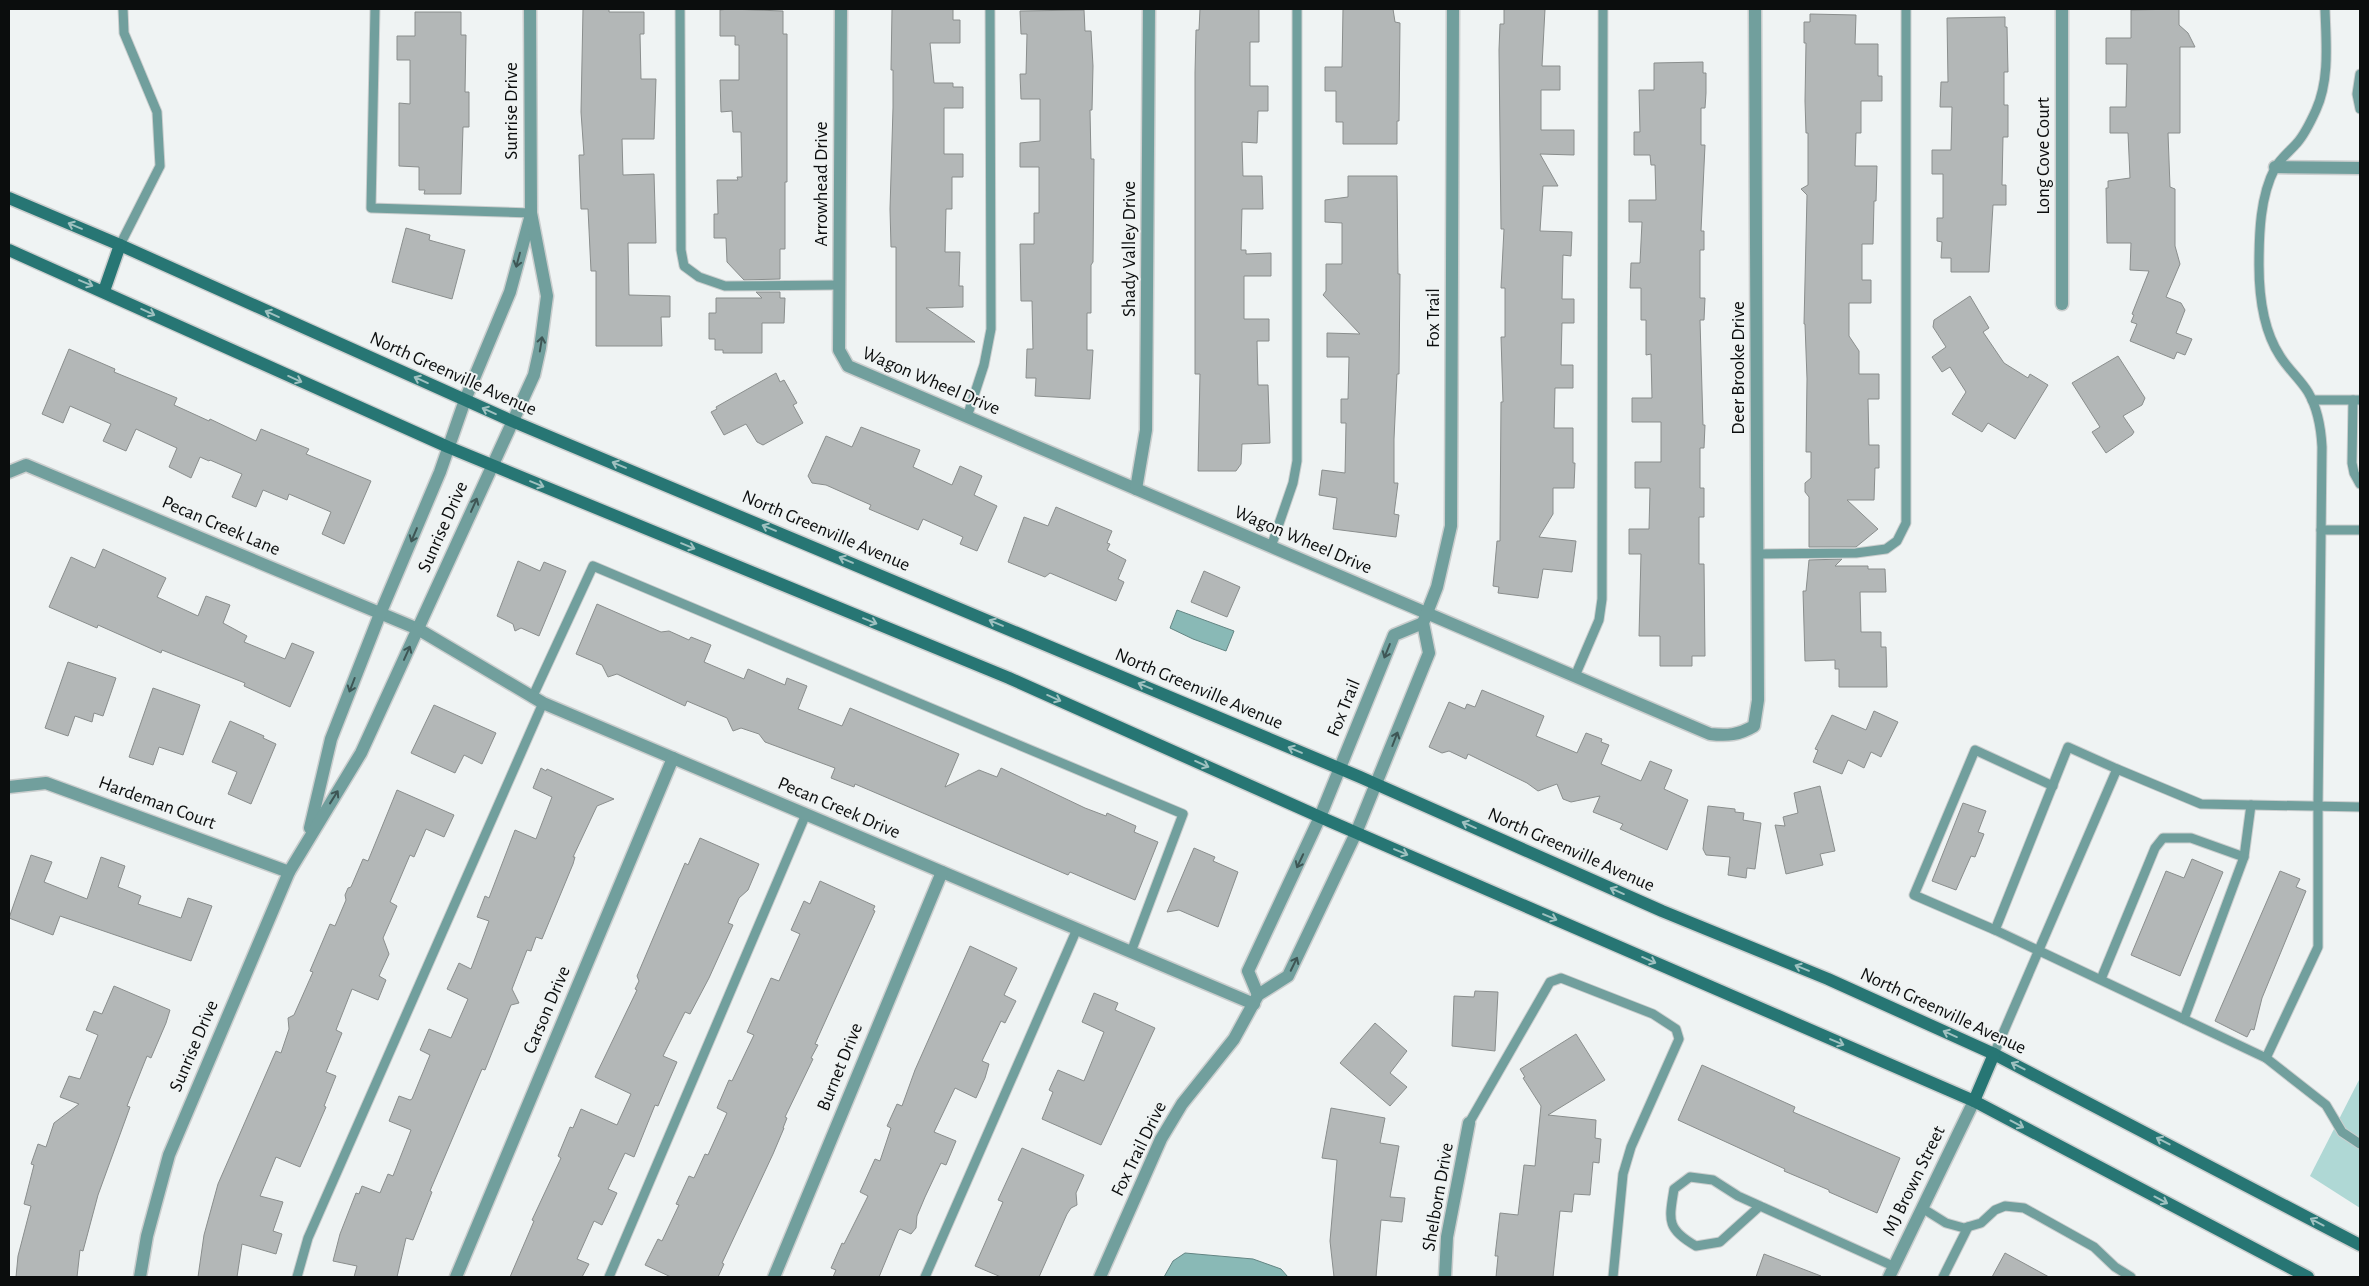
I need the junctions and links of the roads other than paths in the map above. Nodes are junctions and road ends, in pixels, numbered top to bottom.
1 (123, 9) edge
2 (375, 9) edge
3 (530, 9) edge
4 (680, 9) edge
5 (841, 9) edge
6 (990, 9) edge
7 (1148, 9) edge
8 (1297, 9) edge
9 (1452, 9) edge
10 (1603, 9) edge
11 (1755, 9) edge
12 (1906, 9) edge
13 (2062, 9) edge
14 (2325, 9) edge
15 (2360, 74) edge
16 (2360, 109) edge
17 (2275, 167) junction
18 (2360, 168) edge
19 (9, 198) edge
20 (531, 213) junction
21 (120, 245) junction
22 (9, 250) edge
23 (839, 285) junction
24 (104, 291) junction
25 (2062, 304) dead end
26 (842, 358) joint
27 (465, 400) junction
28 (2312, 400) junction
29 (2357, 400) edge
30 (966, 417) junction
31 (512, 421) junction
32 (448, 447) junction
33 (492, 466) junction
34 (9, 472) edge
35 (2360, 484) edge
36 (1136, 489) junction
37 (2321, 530) junction
38 (2360, 530) edge
39 (1271, 547) junction
40 (1758, 554) junction
41 (380, 614) junction
42 (1426, 619) junction
43 (418, 629) junction
44 (1575, 676) junction
45 (537, 700) junction
46 (1754, 726) joint
47 (673, 758) junction
48 (1340, 768) junction
49 (2117, 769) junction
50 (1377, 785) junction
51 (2053, 786) junction
52 (9, 787) edge
53 (2251, 805) junction
54 (2318, 805) junction
55 (2360, 807) edge
56 (806, 814) junction
57 (1320, 817) junction
58 (1356, 833) junction
59 (308, 839) junction
60 (2244, 857) junction
61 (289, 872) junction
62 (942, 872) junction
63 (1077, 929) junction
64 (1994, 930) junction
65 (2040, 950) junction
66 (1130, 952) junction
67 (2101, 979) junction
68 (1256, 1000) junction
69 (2184, 1019) junction
70 (1994, 1054) junction
71 (2266, 1058) junction
72 (1974, 1101) junction
73 (1469, 1123) joint
74 (2360, 1144) edge
75 (1760, 1206) junction
76 (1922, 1208) junction
77 (1968, 1227) junction
78 (2360, 1245) edge
79 (1891, 1272) edge
80 (140, 1277) edge
81 (297, 1277) edge
82 (456, 1277) edge
83 (609, 1277) edge
84 (774, 1277) edge
85 (925, 1277) edge
86 (1100, 1277) edge
87 (1445, 1277) edge
88 (1613, 1277) edge
89 (1943, 1277) edge
90 (2132, 1277) edge
91 (2308, 1277) edge

1 - 21 lane
2 - 20 lane
3 - 20 street, Sunrise Drive
4 - 23 lane
5 - 23 street, Arrowhead Drive
6 - 30 lane
7 - 36 street, Shady Valley Drive
8 - 39 lane
9 - 42 street, Fox Trail
10 - 44 lane
11 - 40 street, Deer Brooke Drive
12 - 40 lane
13 - 25 street, Long Cove Court
14 - 17 lane
15 - 16 lane
17 - 18 street
17 - 28 lane
21 -> 19 main road, North Greenville Avenue
20 -> 27 street, Sunrise Drive
31 -> 20 street, Sunrise Drive
21 - 24 main road
27 -> 21 main road, North Greenville Avenue
22 -> 24 main road
23 - 26 street, Arrowhead Drive
24 -> 32 main road
26 - 30 street, Wagon Wheel Drive
31 -> 27 main road, North Greenville Avenue
27 - 32 street, Sunrise Drive
28 - 29 lane
28 - 37 lane
29 - 35 lane
30 - 36 street, Wagon Wheel Drive
31 - 33 street, Sunrise Drive
48 -> 31 main road, North Greenville Avenue
32 - 33 main road
32 -> 41 street, Sunrise Drive
43 -> 33 street, Sunrise Drive
33 -> 57 main road
34 - 41 street, Pecan Creek Lane
36 - 39 street, Wagon Wheel Drive
37 - 38 lane
37 - 54 lane
39 - 42 street, Wagon Wheel Drive
40 - 46 street, Deer Brooke Drive
41 - 43 street, Pecan Creek Lane
41 -> 59 street, Sunrise Drive
42 - 44 street, Wagon Wheel Drive
42 -> 48 street, Fox Trail
50 -> 42 street, Fox Trail
43 - 45 street, Pecan Creek Drive
59 -> 43 street, Sunrise Drive
44 - 46 street, Wagon Wheel Drive
45 - 47 street, Pecan Creek Drive
45 - 66 lane
45 - 81 lane
47 - 56 street, Pecan Creek Drive
47 - 82 street, Carson Drive
48 - 50 main road, North Greenville Avenue
48 - 57 street
49 - 51 lane
49 - 53 lane
49 - 65 lane
50 - 58 street, Fox Trail Drive
70 -> 50 main road, North Greenville Avenue
51 - 64 lane
51 - 64 lane
52 - 61 street, Hardeman Court
53 - 54 lane
53 - 60 lane
54 - 55 lane
54 - 71 lane
56 - 62 street, Pecan Creek Drive
56 - 83 lane
57 - 58 main road
57 -> 68 street
68 -> 58 street, Fox Trail Drive
58 -> 72 main road
59 - 61 street, Sunrise Drive
60 - 67 lane
60 - 69 lane
61 - 80 street, Sunrise Drive
62 - 63 street, Pecan Creek Drive
62 - 84 street, Burnet Drive
63 - 66 street, Pecan Creek Drive
63 - 85 lane
64 - 65 lane
65 - 67 lane
65 - 70 lane
66 - 68 street, Pecan Creek Drive
67 - 69 lane
68 - 86 street, Fox Trail Drive
69 - 71 lane
70 - 72 main road
78 -> 70 main road, North Greenville Avenue
71 - 74 lane
72 - 76 street, MJ Brown Street
72 -> 91 main road
73 - 87 street, Shelborn Drive
73 - 88 lane
75 - 75 lane
75 - 79 lane
76 - 77 lane
76 - 79 street, MJ Brown Street
77 - 89 lane
77 - 90 lane

